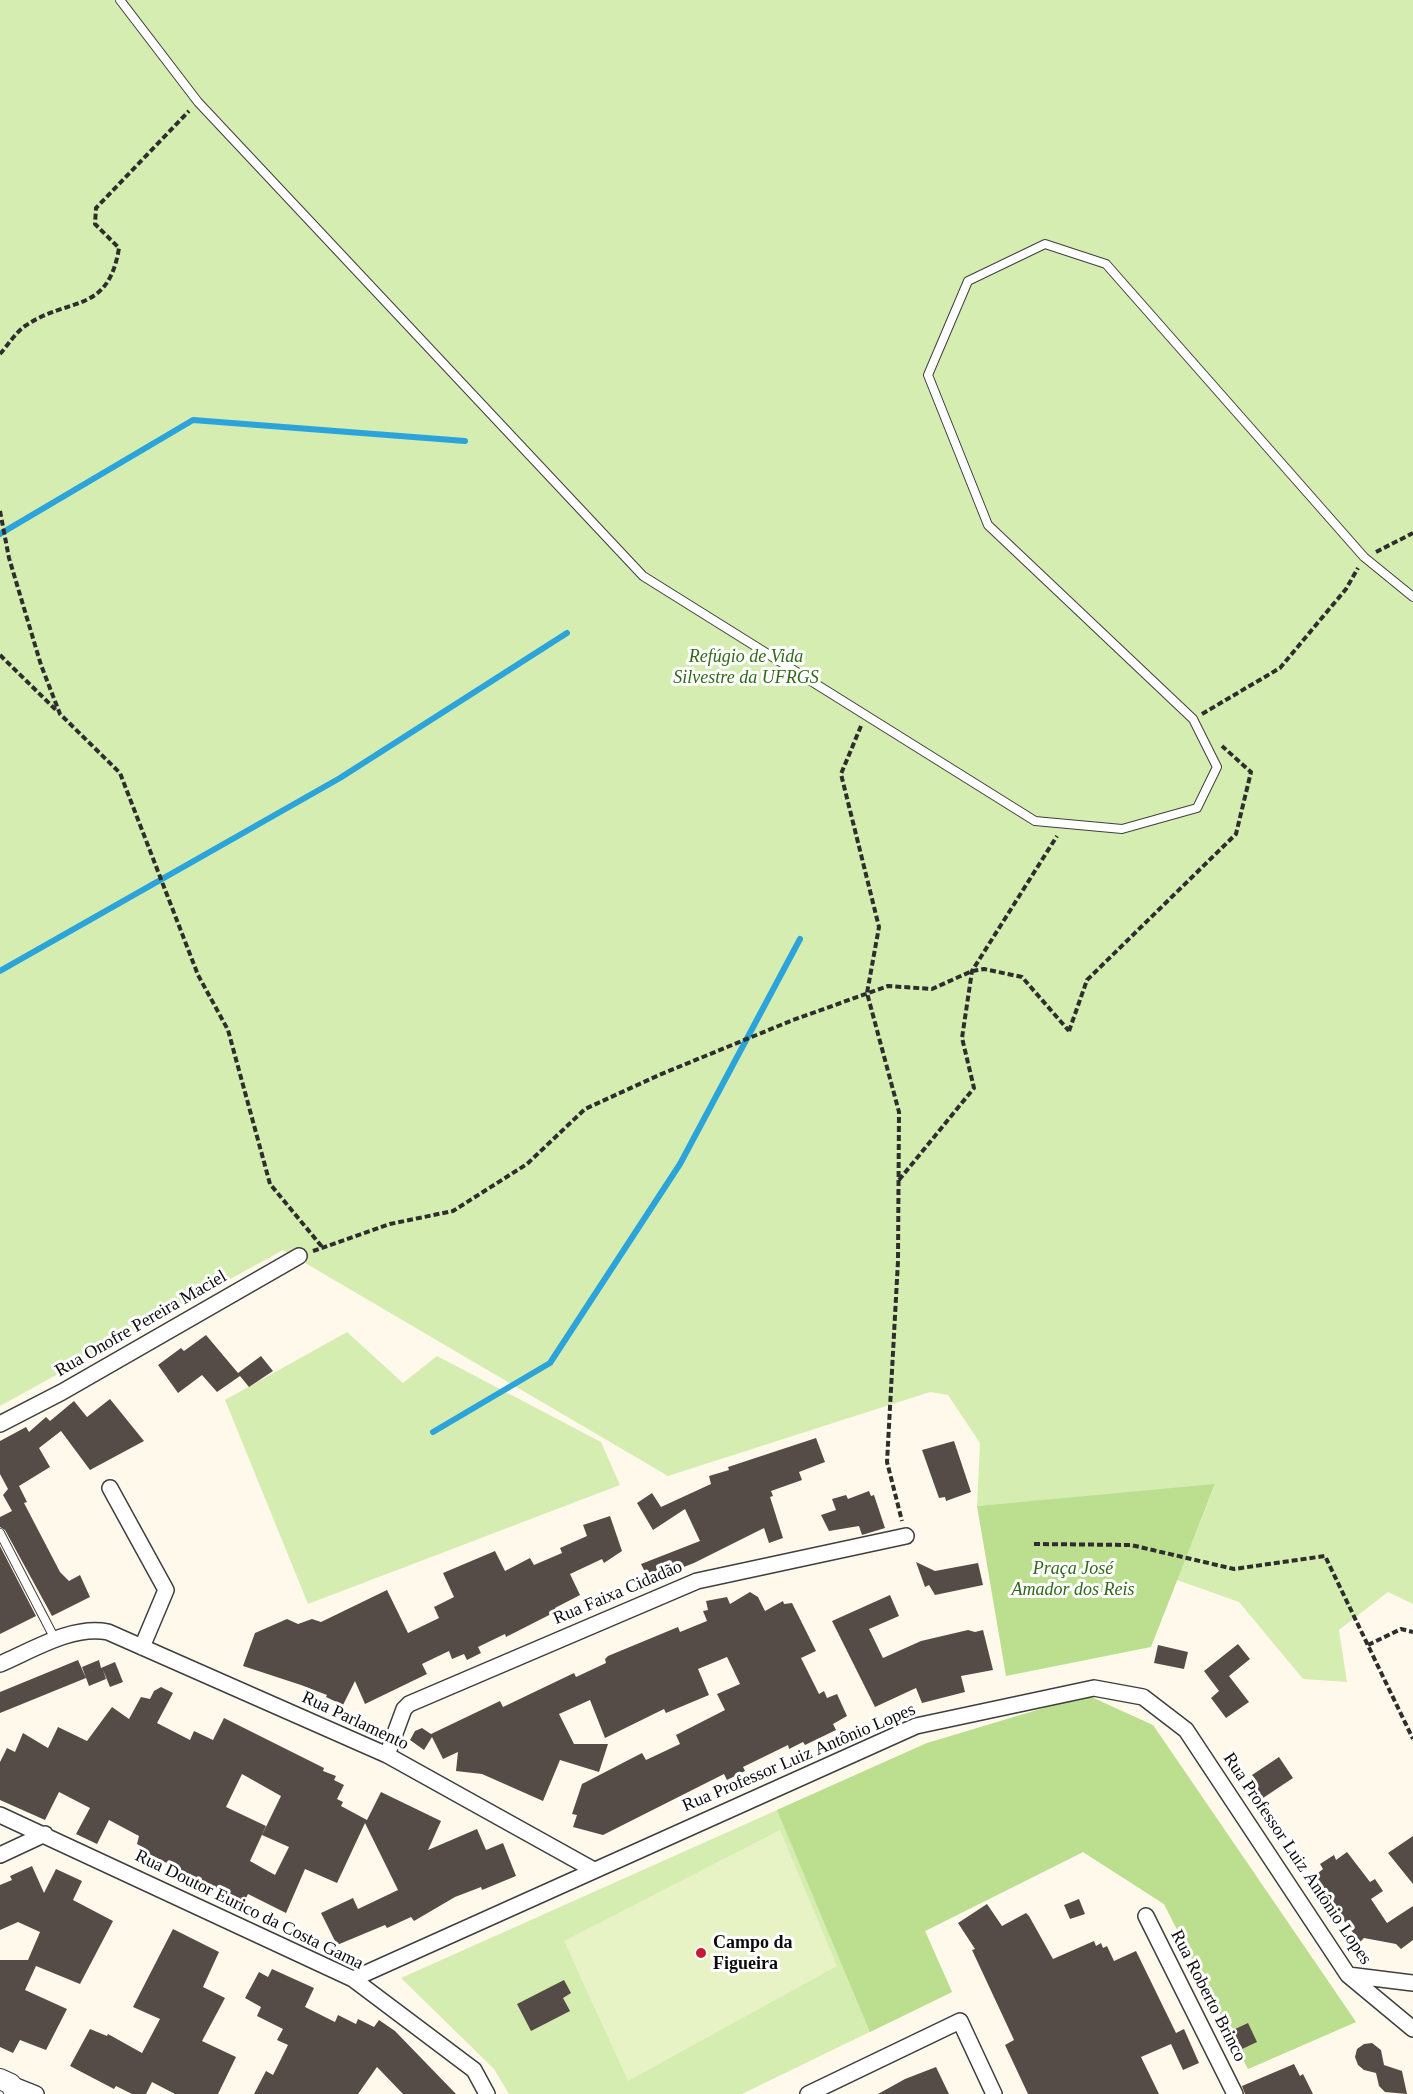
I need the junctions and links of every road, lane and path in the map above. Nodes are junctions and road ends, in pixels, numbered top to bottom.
1 (120, 0) edge
2 (198, 102) junction
3 (0, 354) edge
4 (0, 511) edge
5 (1413, 533) edge
6 (1364, 557) junction
7 (1413, 597) edge
8 (0, 656) edge
9 (60, 714) junction
10 (865, 715) junction
11 (1193, 719) junction
12 (1218, 742) dead end
13 (1061, 824) junction
14 (972, 971) junction
15 (867, 993) junction
16 (899, 1180) junction
17 (323, 1248) junction
18 (299, 1256) joint
19 (0, 1424) edge
20 (110, 1488) dead end
21 (0, 1533) edge
22 (906, 1536) joint
23 (1034, 1544) dead end
24 (1413, 1632) edge
25 (56, 1641) junction
26 (1368, 1645) junction
27 (142, 1647) junction
28 (0, 1664) edge
29 (1413, 1739) edge
30 (387, 1755) junction
31 (0, 1815) edge
32 (45, 1834) junction
33 (0, 1855) edge
34 (592, 1869) junction
35 (1146, 1916) dead end
36 (1348, 1975) junction
37 (353, 1979) junction
38 (1413, 1983) edge
39 (1413, 2029) edge
40 (9, 2086) edge
41 (36, 2094) edge
42 (487, 2094) edge
43 (808, 2094) edge
44 (994, 2094) edge
45 (1235, 2094) edge

1 - 2 lane
2 - 3 path
2 - 10 lane
4 - 9 path
5 - 6 path
6 - 7 lane
6 - 11 path
6 - 11 lane
8 - 9 path
9 - 17 path
10 - 13 lane
10 - 15 path
11 - 13 lane
12 - 14 path
13 - 14 path
14 - 15 path
14 - 16 path
15 - 16 path
15 - 17 path
16 - 22 path
17 - 18 path
18 - 19 street, Rua Onofre Pereira Maciel
20 - 27 street
21 - 25 lane
22 - 30 street, Rua Faixa Cidadão
23 - 26 path
24 - 26 path
25 - 27 street, Rua Parlamento
25 - 28 street
26 - 29 path
27 - 30 street, Rua Parlamento
30 - 34 street, Rua Parlamento
31 - 32 street, Rua Doutor Eurico da Costa Gama
32 - 33 street
32 - 37 street, Rua Doutor Eurico da Costa Gama
34 - 36 street, Rua Professor Luiz Antônio Lopes
34 - 37 street, Rua Professor Luiz Antônio Lopes
35 - 45 street, Rua Roberto Brinco
36 - 38 street
36 - 39 street, Rua Professor Luiz Antônio Lopes
37 - 42 street, Rua Doutor Eurico da Costa Gama
40 - 41 street
43 - 44 street

